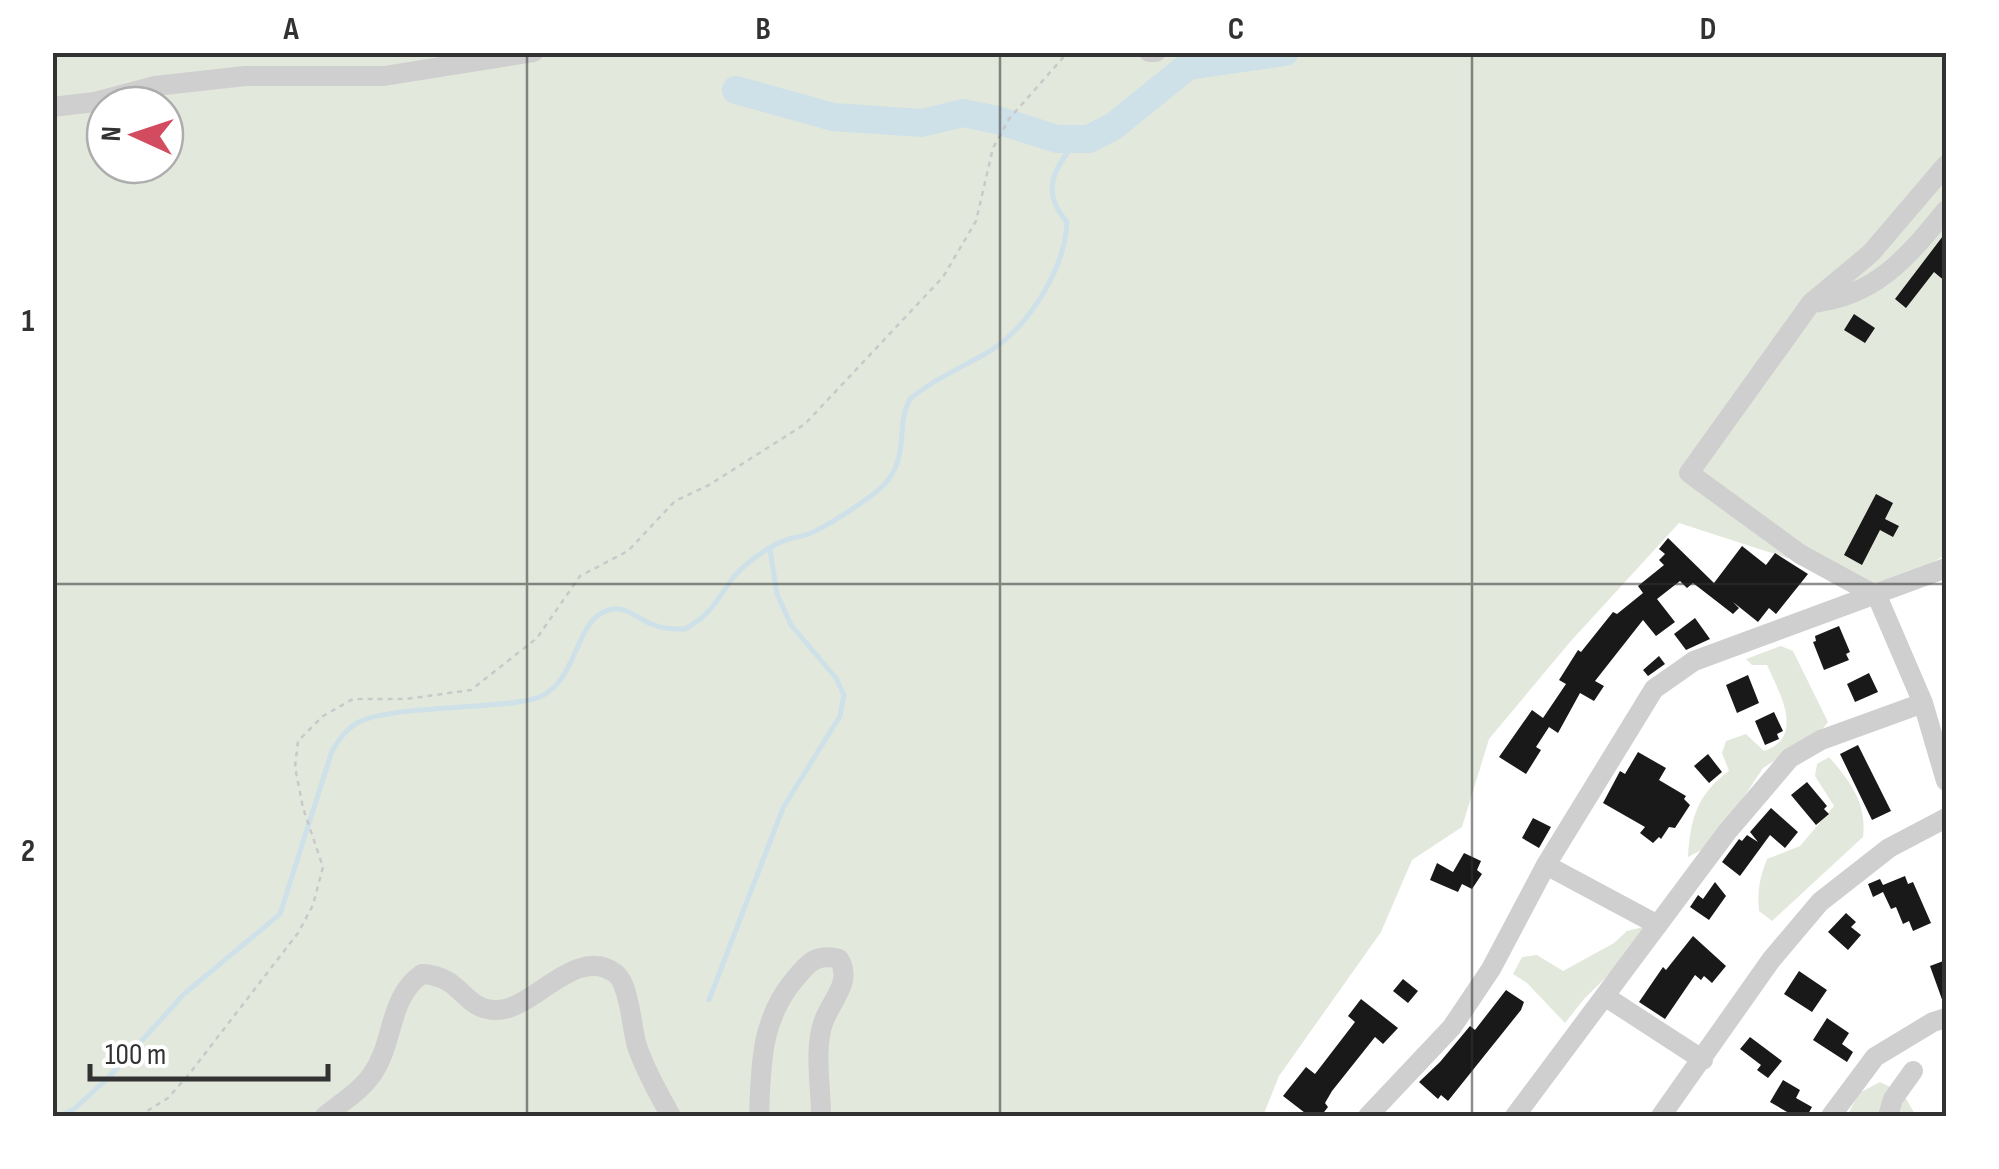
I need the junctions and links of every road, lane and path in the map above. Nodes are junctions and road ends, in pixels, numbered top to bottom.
1 (534, 52) edge
2 (1068, 52) edge
3 (52, 107) edge
4 (1946, 165) edge
5 (1946, 210) edge
6 (1810, 303) junction
7 (1946, 568) edge
8 (1877, 596) junction
9 (1923, 703) junction
10 (1946, 781) edge
11 (1946, 818) edge
12 (1546, 865) junction
13 (1658, 925) junction
14 (1606, 997) junction
15 (1946, 1018) edge
16 (1702, 1060) junction
17 (1913, 1071) dead end
18 (139, 1116) edge
19 (325, 1116) edge
20 (671, 1116) edge
21 (759, 1116) edge
22 (821, 1116) edge
23 (1368, 1116) edge
24 (1515, 1116) edge
25 (1661, 1116) edge
26 (1831, 1116) edge
27 (1888, 1116) edge

1 - 3 street
2 - 18 path
4 - 6 street
5 - 6 street
6 - 8 street
7 - 8 street
8 - 9 street
8 - 12 street
9 - 10 street
9 - 13 street
11 - 16 street
12 - 13 street
12 - 23 street
13 - 14 street
14 - 16 street
14 - 24 street
15 - 26 street
16 - 25 street
17 - 27 street
19 - 20 street
21 - 22 street

